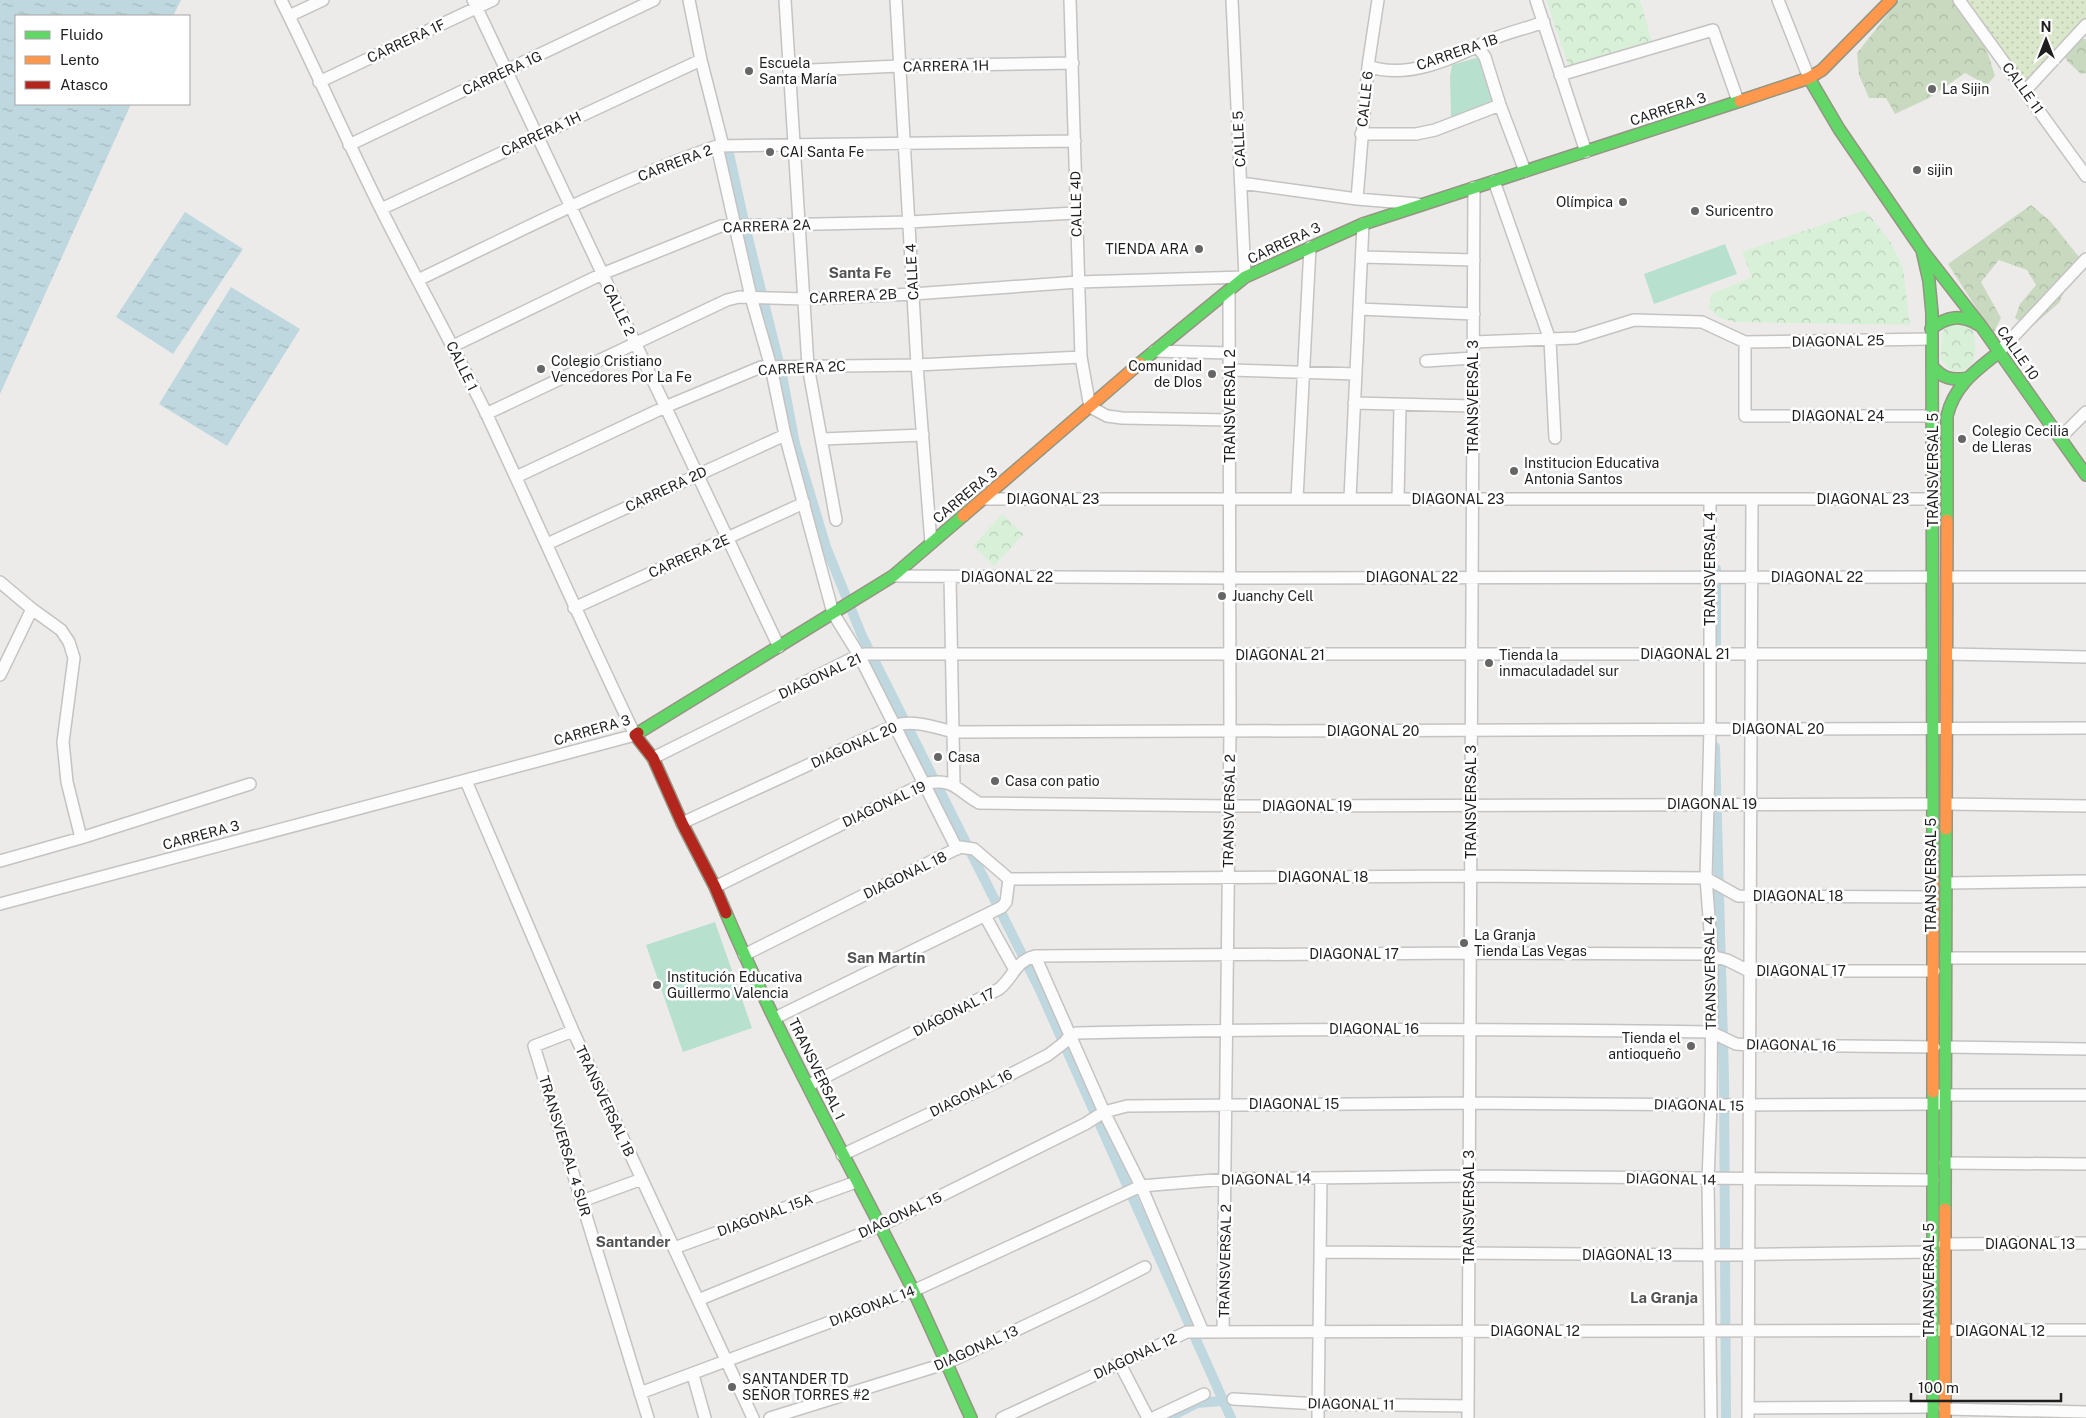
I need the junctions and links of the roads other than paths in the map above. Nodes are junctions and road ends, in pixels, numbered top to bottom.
1 (281, 0) edge
2 (323, 0) edge
3 (493, 0) edge
4 (654, 0) edge
5 (689, 0) edge
6 (785, 0) edge
7 (896, 0) edge
8 (1070, 0) edge
9 (1232, 0) edge
10 (1378, 0) edge
11 (1536, 0) edge
12 (1778, 0) edge
13 (1785, 0) edge
14 (1891, 0) edge
15 (1960, 0) edge
16 (475, 4) edge
17 (289, 16) junction
18 (1544, 22) junction
19 (2086, 25) edge
20 (1478, 47) junction
21 (1798, 52) junction
22 (701, 60) junction
23 (1073, 63) junction
24 (900, 66) junction
25 (1368, 66) junction
26 (508, 70) junction
27 (789, 71) junction
28 (1560, 75) junction
29 (1809, 78) junction
30 (319, 82) junction
31 (2025, 91) junction
32 (1738, 101) junction
33 (1500, 105) junction
34 (1362, 134) junction
35 (536, 136) junction
36 (1075, 141) junction
37 (904, 144) junction
38 (350, 145) junction
39 (794, 145) junction
40 (723, 146) junction
41 (1586, 152) junction
42 (1525, 171) junction
43 (2086, 176) edge
44 (1494, 181) junction
45 (1241, 183) junction
46 (1474, 186) junction
47 (1356, 199) junction
48 (1420, 204) junction
49 (572, 207) junction
50 (381, 210) junction
51 (1075, 213) junction
52 (909, 222) junction
53 (1363, 224) junction
54 (736, 225) junction
55 (800, 225) junction
56 (1310, 247) junction
57 (1922, 250) junction
58 (1362, 257) junction
59 (2086, 259) edge
60 (1474, 260) junction
61 (602, 274) junction
62 (1245, 277) junction
63 (418, 280) junction
64 (1078, 282) junction
65 (1229, 291) junction
66 (913, 294) junction
67 (753, 297) junction
68 (805, 299) junction
69 (1359, 309) junction
70 (1474, 314) junction
71 (1980, 326) junction
72 (1931, 334) junction
73 (1550, 340) junction
74 (1473, 342) junction
75 (1745, 342) junction
76 (635, 344) junction
77 (453, 346) junction
78 (1154, 351) junction
79 (1230, 353) junction
80 (1998, 353) junction
81 (1081, 357) junction
82 (1473, 358) junction
83 (1426, 361) dead end
84 (917, 365) junction
85 (808, 366) junction
86 (1932, 366) junction
87 (773, 367) junction
88 (1230, 370) junction
89 (1303, 372) junction
90 (1356, 374) junction
91 (1967, 378) junction
92 (1354, 403) junction
93 (1400, 406) junction
94 (1473, 406) junction
95 (665, 407) junction
96 (1090, 407) junction
97 (2086, 412) edge
98 (486, 414) junction
99 (1931, 416) junction
100 (1230, 420) junction
101 (785, 435) junction
102 (923, 435) junction
103 (1555, 438) dead end
104 (2060, 438) junction
105 (822, 439) junction
106 (697, 474) junction
107 (2086, 475) edge
108 (516, 477) junction
109 (1350, 498) junction
110 (1473, 498) junction
111 (984, 499) junction
112 (1297, 499) junction
113 (1398, 499) junction
114 (1710, 499) junction
115 (1752, 499) junction
116 (1932, 499) junction
117 (1229, 500) junction
118 (804, 503) junction
119 (836, 520) dead end
120 (728, 539) junction
121 (931, 543) junction
122 (547, 544) junction
123 (893, 576) junction
124 (950, 577) junction
125 (1472, 577) junction
126 (1717, 577) junction
127 (1751, 577) junction
128 (1931, 577) junction
129 (1948, 577) junction
130 (2086, 577) edge
131 (1229, 578) junction
132 (0, 582) edge
133 (574, 608) junction
134 (32, 609) junction
135 (836, 611) junction
136 (779, 647) junction
137 (863, 654) junction
138 (952, 654) junction
139 (1712, 654) junction
140 (1750, 654) junction
141 (1931, 654) junction
142 (1948, 654) junction
143 (1230, 655) junction
144 (1471, 655) junction
145 (2086, 657) edge
146 (0, 675) edge
147 (900, 724) junction
148 (2086, 728) edge
149 (1711, 729) junction
150 (1931, 729) junction
151 (1947, 729) junction
152 (1471, 730) junction
153 (1750, 730) junction
154 (1230, 731) junction
155 (953, 732) junction
156 (635, 735) junction
157 (653, 758) junction
158 (466, 781) junction
159 (930, 783) junction
160 (250, 784) dead end
161 (954, 784) junction
162 (1709, 804) junction
163 (1750, 804) junction
164 (1931, 804) junction
165 (1947, 804) junction
166 (1471, 805) junction
167 (1230, 806) junction
168 (2086, 806) edge
169 (682, 823) junction
170 (82, 838) junction
171 (959, 848) junction
172 (0, 861) edge
173 (1471, 876) junction
174 (1228, 877) junction
175 (1009, 879) junction
176 (1710, 880) junction
177 (2086, 881) edge
178 (1946, 883) junction
179 (715, 887) junction
180 (1744, 896) junction
181 (1933, 897) junction
182 (0, 904) edge
183 (987, 915) junction
184 (1470, 953) junction
185 (1227, 954) junction
186 (744, 955) junction
187 (1032, 957) junction
188 (1719, 958) junction
189 (1946, 958) junction
190 (2086, 958) edge
191 (1016, 967) junction
192 (1749, 971) junction
193 (1934, 971) junction
194 (775, 1018) junction
195 (1470, 1028) junction
196 (1227, 1030) junction
197 (572, 1031) junction
198 (1714, 1034) junction
199 (1067, 1039) junction
200 (1749, 1045) junction
201 (1939, 1047) junction
202 (2086, 1049) edge
203 (809, 1085) junction
204 (2086, 1095) edge
205 (1939, 1100) junction
206 (1470, 1103) junction
207 (1227, 1104) junction
208 (1716, 1105) junction
209 (1743, 1105) junction
210 (1101, 1114) junction
211 (842, 1155) junction
212 (1944, 1162) junction
213 (2086, 1164) edge
214 (1469, 1176) junction
215 (1321, 1178) junction
216 (642, 1179) junction
217 (1226, 1179) junction
218 (1711, 1180) junction
219 (1748, 1180) junction
220 (1933, 1180) junction
221 (856, 1182) junction
222 (1136, 1188) junction
223 (582, 1201) junction
224 (880, 1226) junction
225 (2086, 1243) edge
226 (1944, 1244) junction
227 (674, 1248) junction
228 (1321, 1252) junction
229 (1932, 1252) junction
230 (1469, 1254) junction
231 (1748, 1254) junction
232 (1711, 1255) junction
233 (1145, 1267) dead end
234 (913, 1292) junction
235 (698, 1300) junction
236 (1713, 1330) junction
237 (1745, 1330) junction
238 (2086, 1330) edge
239 (1468, 1331) junction
240 (1932, 1331) junction
241 (1945, 1331) junction
242 (1196, 1332) junction
243 (1223, 1332) junction
244 (1320, 1332) junction
245 (726, 1361) junction
246 (947, 1364) junction
247 (1120, 1364) junction
248 (693, 1375) junction
249 (640, 1393) junction
250 (1204, 1394) dead end
251 (1234, 1399) dead end
252 (1319, 1404) junction
253 (1468, 1406) junction
254 (2086, 1412) edge
255 (1748, 1413) edge
256 (1939, 1413) edge
257 (648, 1418) edge
258 (705, 1418) edge
259 (753, 1418) edge
260 (770, 1418) edge
261 (971, 1418) edge
262 (1002, 1418) edge
263 (1148, 1418) edge
264 (1153, 1418) edge
265 (1318, 1418) edge
266 (1468, 1418) edge
267 (1711, 1418) edge

1 - 17 street, CALLE 1
2 - 17 street
3 - 16 street, CARRERA 1F
4 - 26 street, CARRERA 1G
5 - 22 street
6 - 27 street
7 - 24 street, CALLE 4
8 - 23 street, CALLE 4D
9 - 45 street, CALLE 5
10 - 25 street, CALLE 6
11 - 18 street
12 - 21 street
13 - 21 street
14 - 29 street, CARRERA 3
15 - 31 street, CALLE 11
16 - 26 street, CALLE 2
16 - 30 street, CARRERA 1F
17 - 30 street, CALLE 1
18 - 20 street, CARRERA 1B
18 - 28 street
19 - 31 street
20 - 25 street, CARRERA 1B
20 - 33 street
21 - 29 street, CALLE 10
22 - 35 street, CARRERA 1H
22 - 40 street
23 - 24 street, CARRERA 1H
23 - 36 street, CALLE 4D
24 - 27 street, CARRERA 1H
24 - 37 street, CALLE 4
25 - 34 street, CALLE 6
26 - 35 street, CALLE 2
26 - 38 street, CARRERA 1G
27 - 39 street
28 - 32 street
28 - 41 street
29 - 32 street, CARRERA 3
29 - 57 street, CALLE 10
30 - 38 street, CALLE 1
31 - 43 street, CALLE 11
32 - 41 street, CARRERA 3
33 - 34 street
33 - 42 street
34 - 47 street, CALLE 6
35 - 49 street, CALLE 2
35 - 50 street, CARRERA 1H
36 - 37 street, CARRERA 2
36 - 51 street, CALLE 4D
37 - 39 street, CARRERA 2
37 - 52 street, CALLE 4
38 - 50 street, CALLE 1
39 - 40 street, CARRERA 2
39 - 55 street
40 - 49 street, CARRERA 2
40 - 54 street
41 - 42 street, CARRERA 3
42 - 44 street, CARRERA 3
44 - 46 street, CARRERA 3
44 - 73 street
45 - 47 street
45 - 62 street, CALLE 5
46 - 48 street, CARRERA 3
46 - 60 street, TRANSVERSAL 3
47 - 48 street
48 - 53 street, CARRERA 3
49 - 61 street, CALLE 2
49 - 63 street, CARRERA 2
50 - 63 street, CALLE 1
51 - 52 street, CARRERA 2A
51 - 64 street, CALLE 4D
52 - 55 street, CARRERA 2A
52 - 66 street, CALLE 4
53 - 56 street, CARRERA 3
53 - 58 street
54 - 55 street, CARRERA 2A
54 - 61 street, CARRERA 2A
54 - 67 street
55 - 68 street
56 - 62 street, CARRERA 3
56 - 89 street
57 - 71 street, CALLE 10
57 - 72 street, CALLE 10
58 - 60 street
58 - 69 street
59 - 80 street
60 - 70 street, TRANSVERSAL 3
61 - 76 street, CALLE 2
61 - 77 street, CARRERA 2A
62 - 64 street, CARRERA 2B
62 - 65 street, CARRERA 3
63 - 77 street, CALLE 1
64 - 66 street, CARRERA 2B
64 - 81 street, CALLE 4D
65 - 78 street, CARRERA 3
65 - 79 street, TRANSVERSAL 2
66 - 68 street, CARRERA 2B
66 - 84 street, CALLE 4
67 - 68 street, CARRERA 2B
67 - 76 street, CARRERA 2B
67 - 87 street
68 - 85 street
69 - 70 street
69 - 90 street
70 - 74 street, TRANSVERSAL 3
71 - 72 street
71 - 80 street, CALLE 10
72 - 75 street, DIAGONAL 25
72 - 86 street, CALLE 10
73 - 74 street
73 - 75 street
73 - 103 street
74 - 82 street, TRANSVERSAL 3
75 - 99 street, DIAGONAL 24
76 - 95 street, CALLE 2
76 - 98 street, CARRERA 2B
77 - 98 street, CALLE 1
78 - 79 street
78 - 96 street, CARRERA 3
79 - 88 street, TRANSVERSAL 2
80 - 91 street, TRANSVERSAL 5
80 - 104 street, CALLE 10
81 - 84 street, CARRERA 2C
81 - 96 street, CALLE 4D
82 - 83 street
82 - 94 street, TRANSVERSAL 3
84 - 85 street, CARRERA 2C
84 - 102 street, CALLE 4
85 - 87 street, CARRERA 2C
85 - 105 street
86 - 91 street
86 - 99 street, TRANSVERSAL 5
87 - 95 street, CARRERA 2C
87 - 101 street
88 - 89 street
88 - 100 street, TRANSVERSAL 2
89 - 90 street
89 - 112 street
90 - 92 street
91 - 129 street, TRANSVERSAL 5
92 - 93 street
92 - 109 street
93 - 94 street
93 - 113 street
94 - 110 street, TRANSVERSAL 3
95 - 106 street, CALLE 2
95 - 108 street, CARRERA 2C
96 - 100 street
96 - 111 street, CARRERA 3
97 - 104 street
98 - 108 street, CALLE 1
99 - 116 street, TRANSVERSAL 5
100 - 117 street, TRANSVERSAL 2
101 - 106 street, CARRERA 2D
101 - 118 street
102 - 105 street
102 - 121 street, CALLE 4
104 - 107 street, CALLE 10
105 - 119 street
106 - 120 street, CALLE 2
106 - 122 street, CARRERA 2D
108 - 122 street, CALLE 1
109 - 112 street, DIAGONAL 23
109 - 113 street, DIAGONAL 23
110 - 113 street, DIAGONAL 23
110 - 114 street, DIAGONAL 23
110 - 125 street, TRANSVERSAL 3
111 - 117 street, DIAGONAL 23
111 - 121 street, CARRERA 3
112 - 117 street, DIAGONAL 23
114 - 115 street, DIAGONAL 23
114 - 126 street, TRANSVERSAL 4
115 - 116 street, DIAGONAL 23
115 - 127 street
116 - 128 street, TRANSVERSAL 5
117 - 131 street, TRANSVERSAL 2
118 - 120 street, CARRERA 2E
118 - 135 street
120 - 133 street, CARRERA 2E
120 - 136 street, CALLE 2
121 - 123 street, CARRERA 3
122 - 133 street, CALLE 1
123 - 124 street, DIAGONAL 22
123 - 135 street, CARRERA 3
124 - 131 street, DIAGONAL 22
124 - 138 street
125 - 126 street, DIAGONAL 22
125 - 131 street, DIAGONAL 22
125 - 144 street, TRANSVERSAL 3
126 - 127 street, DIAGONAL 22
126 - 139 street, TRANSVERSAL 4
127 - 128 street, DIAGONAL 22
127 - 140 street
128 - 141 street, TRANSVERSAL 5
129 - 130 street
129 - 142 street, TRANSVERSAL 5
131 - 143 street, TRANSVERSAL 2
132 - 134 street
133 - 156 street, CALLE 1
134 - 146 street
134 - 170 street
135 - 136 street, CARRERA 3
135 - 137 street
136 - 156 street, CARRERA 3
137 - 138 street, DIAGONAL 21
137 - 147 street
137 - 157 street, DIAGONAL 21
138 - 143 street, DIAGONAL 21
138 - 155 street
139 - 140 street, DIAGONAL 21
139 - 144 street, DIAGONAL 21
139 - 149 street, TRANSVERSAL 4
140 - 141 street, DIAGONAL 21
140 - 153 street
141 - 150 street, TRANSVERSAL 5
142 - 145 street
142 - 151 street, TRANSVERSAL 5
143 - 144 street, DIAGONAL 21
143 - 154 street, TRANSVERSAL 2
144 - 152 street, TRANSVERSAL 3
147 - 155 street, DIAGONAL 20
147 - 159 street
147 - 169 street, DIAGONAL 20
148 - 151 street, DIAGONAL 20
149 - 152 street, DIAGONAL 20
149 - 153 street, DIAGONAL 20
149 - 162 street, TRANSVERSAL 4
150 - 151 street, DIAGONAL 20
150 - 153 street, DIAGONAL 20
150 - 164 street, TRANSVERSAL 5
151 - 165 street, TRANSVERSAL 5
152 - 154 street, DIAGONAL 20
152 - 166 street, TRANSVERSAL 3
153 - 163 street
154 - 155 street, DIAGONAL 20
154 - 167 street, TRANSVERSAL 2
155 - 161 street
156 - 157 street, TRANSVERSAL 1
156 - 158 street, CARRERA 3
157 - 169 street, TRANSVERSAL 1
158 - 182 street, CARRERA 3
158 - 197 street, TRANSVERSAL 1B
159 - 161 street, DIAGONAL 19
159 - 171 street
159 - 179 street, DIAGONAL 19
160 - 170 street
161 - 167 street, DIAGONAL 19
162 - 163 street, DIAGONAL 19
162 - 166 street, DIAGONAL 19
162 - 176 street, TRANSVERSAL 4
163 - 164 street, DIAGONAL 19
163 - 180 street
164 - 181 street, TRANSVERSAL 5
165 - 168 street
165 - 178 street, TRANSVERSAL 5
166 - 167 street, DIAGONAL 19
166 - 173 street, TRANSVERSAL 3
167 - 174 street, TRANSVERSAL 2
169 - 179 street, TRANSVERSAL 1
170 - 172 street
171 - 175 street, DIAGONAL 18
171 - 186 street, DIAGONAL 18
173 - 174 street, DIAGONAL 18
173 - 176 street, DIAGONAL 18
173 - 184 street, TRANSVERSAL 3
174 - 175 street, DIAGONAL 18
174 - 185 street, TRANSVERSAL 2
175 - 183 street
176 - 180 street, DIAGONAL 18
176 - 188 street, TRANSVERSAL 4
177 - 178 street
178 - 189 street, TRANSVERSAL 5
179 - 186 street, TRANSVERSAL 1
180 - 181 street, DIAGONAL 18
180 - 192 street
181 - 193 street, TRANSVERSAL 5
183 - 191 street
183 - 194 street
184 - 185 street, DIAGONAL 17
184 - 188 street, DIAGONAL 17
184 - 195 street, TRANSVERSAL 3
185 - 187 street, DIAGONAL 17
185 - 196 street, TRANSVERSAL 2
186 - 194 street, TRANSVERSAL 1
187 - 191 street, DIAGONAL 17
187 - 199 street
188 - 192 street, DIAGONAL 17
188 - 198 street, TRANSVERSAL 4
189 - 190 street
189 - 201 street, TRANSVERSAL 5
191 - 203 street, DIAGONAL 17
192 - 193 street, DIAGONAL 17
192 - 200 street
193 - 201 street, TRANSVERSAL 5
194 - 203 street, TRANSVERSAL 1
195 - 196 street, DIAGONAL 16
195 - 198 street, DIAGONAL 16
195 - 206 street, TRANSVERSAL 3
196 - 199 street, DIAGONAL 16
196 - 207 street, TRANSVERSAL 2
197 - 216 street, TRANSVERSAL 1B
197 - 223 street, TRANSVERSAL 4 SUR
198 - 200 street, DIAGONAL 16
198 - 208 street, TRANSVERSAL 4
199 - 210 street
199 - 211 street, DIAGONAL 16
200 - 201 street, DIAGONAL 16
200 - 209 street
201 - 202 street, DIAGONAL 16
201 - 205 street, TRANSVERSAL 5
203 - 211 street, TRANSVERSAL 1
204 - 205 street, DIAGONAL 15
205 - 209 street, DIAGONAL 15
205 - 212 street, TRANSVERSAL 5
205 - 220 street, TRANSVERSAL 5
206 - 207 street, DIAGONAL 15
206 - 208 street, DIAGONAL 15
206 - 214 street, TRANSVERSAL 3
207 - 210 street, DIAGONAL 15
207 - 217 street, TRANSVERSAL 2
208 - 209 street, DIAGONAL 15
208 - 218 street, TRANSVERSAL 4
209 - 219 street
210 - 222 street
210 - 224 street, DIAGONAL 15
211 - 221 street, TRANSVERSAL 1
212 - 213 street
212 - 226 street, TRANSVERSAL 5
214 - 215 street, DIAGONAL 14
214 - 218 street, DIAGONAL 14
214 - 230 street, TRANSVERSAL 3
215 - 217 street, DIAGONAL 14
215 - 228 street
216 - 223 street
216 - 227 street, TRANSVERSAL 1B
217 - 222 street, DIAGONAL 14
217 - 243 street, TRANSVERSAL 2
218 - 219 street, DIAGONAL 14
218 - 232 street, TRANSVERSAL 4
219 - 220 street, DIAGONAL 14
219 - 231 street
220 - 229 street, TRANSVERSAL 5
221 - 224 street, TRANSVERSAL 1
221 - 227 street, DIAGONAL 15A
222 - 234 street, DIAGONAL 14
222 - 242 street
223 - 249 street, TRANSVERSAL 4 SUR
224 - 234 street, TRANSVERSAL 1
224 - 235 street, DIAGONAL 15
225 - 226 street, DIAGONAL 13
226 - 241 street, TRANSVERSAL 5
227 - 235 street, TRANSVERSAL 1B
228 - 230 street, DIAGONAL 13
228 - 244 street
229 - 231 street, DIAGONAL 13
229 - 240 street, TRANSVERSAL 5
230 - 232 street, DIAGONAL 13
230 - 239 street, TRANSVERSAL 3
231 - 232 street, DIAGONAL 13
231 - 237 street
232 - 236 street, TRANSVERSAL 4
233 - 246 street, DIAGONAL 13
234 - 245 street, DIAGONAL 14
234 - 246 street, TRANSVERSAL 1
235 - 245 street, TRANSVERSAL 1B
236 - 237 street, DIAGONAL 12
236 - 239 street, DIAGONAL 12
236 - 267 street, TRANSVERSAL 4
237 - 240 street, DIAGONAL 12
237 - 255 street
238 - 241 street, DIAGONAL 12
239 - 244 street, DIAGONAL 12
239 - 253 street, TRANSVERSAL 3
240 - 241 street, DIAGONAL 12
240 - 256 street, TRANSVERSAL 5
241 - 256 street, TRANSVERSAL 5
242 - 243 street, DIAGONAL 12
242 - 247 street, DIAGONAL 12
243 - 244 street, DIAGONAL 12
244 - 252 street
245 - 248 street, DIAGONAL 14
245 - 259 street, TRANSVERSAL 1B
246 - 260 street, DIAGONAL 13
246 - 261 street, TRANSVERSAL 1
247 - 262 street, DIAGONAL 12
247 - 263 street
248 - 249 street, DIAGONAL 14
248 - 258 street
249 - 257 street, TRANSVERSAL 4 SUR
250 - 264 street
251 - 252 street, DIAGONAL 11
252 - 253 street, DIAGONAL 11
252 - 265 street
253 - 266 street, TRANSVERSAL 3
254 - 256 street
255 - 256 street

